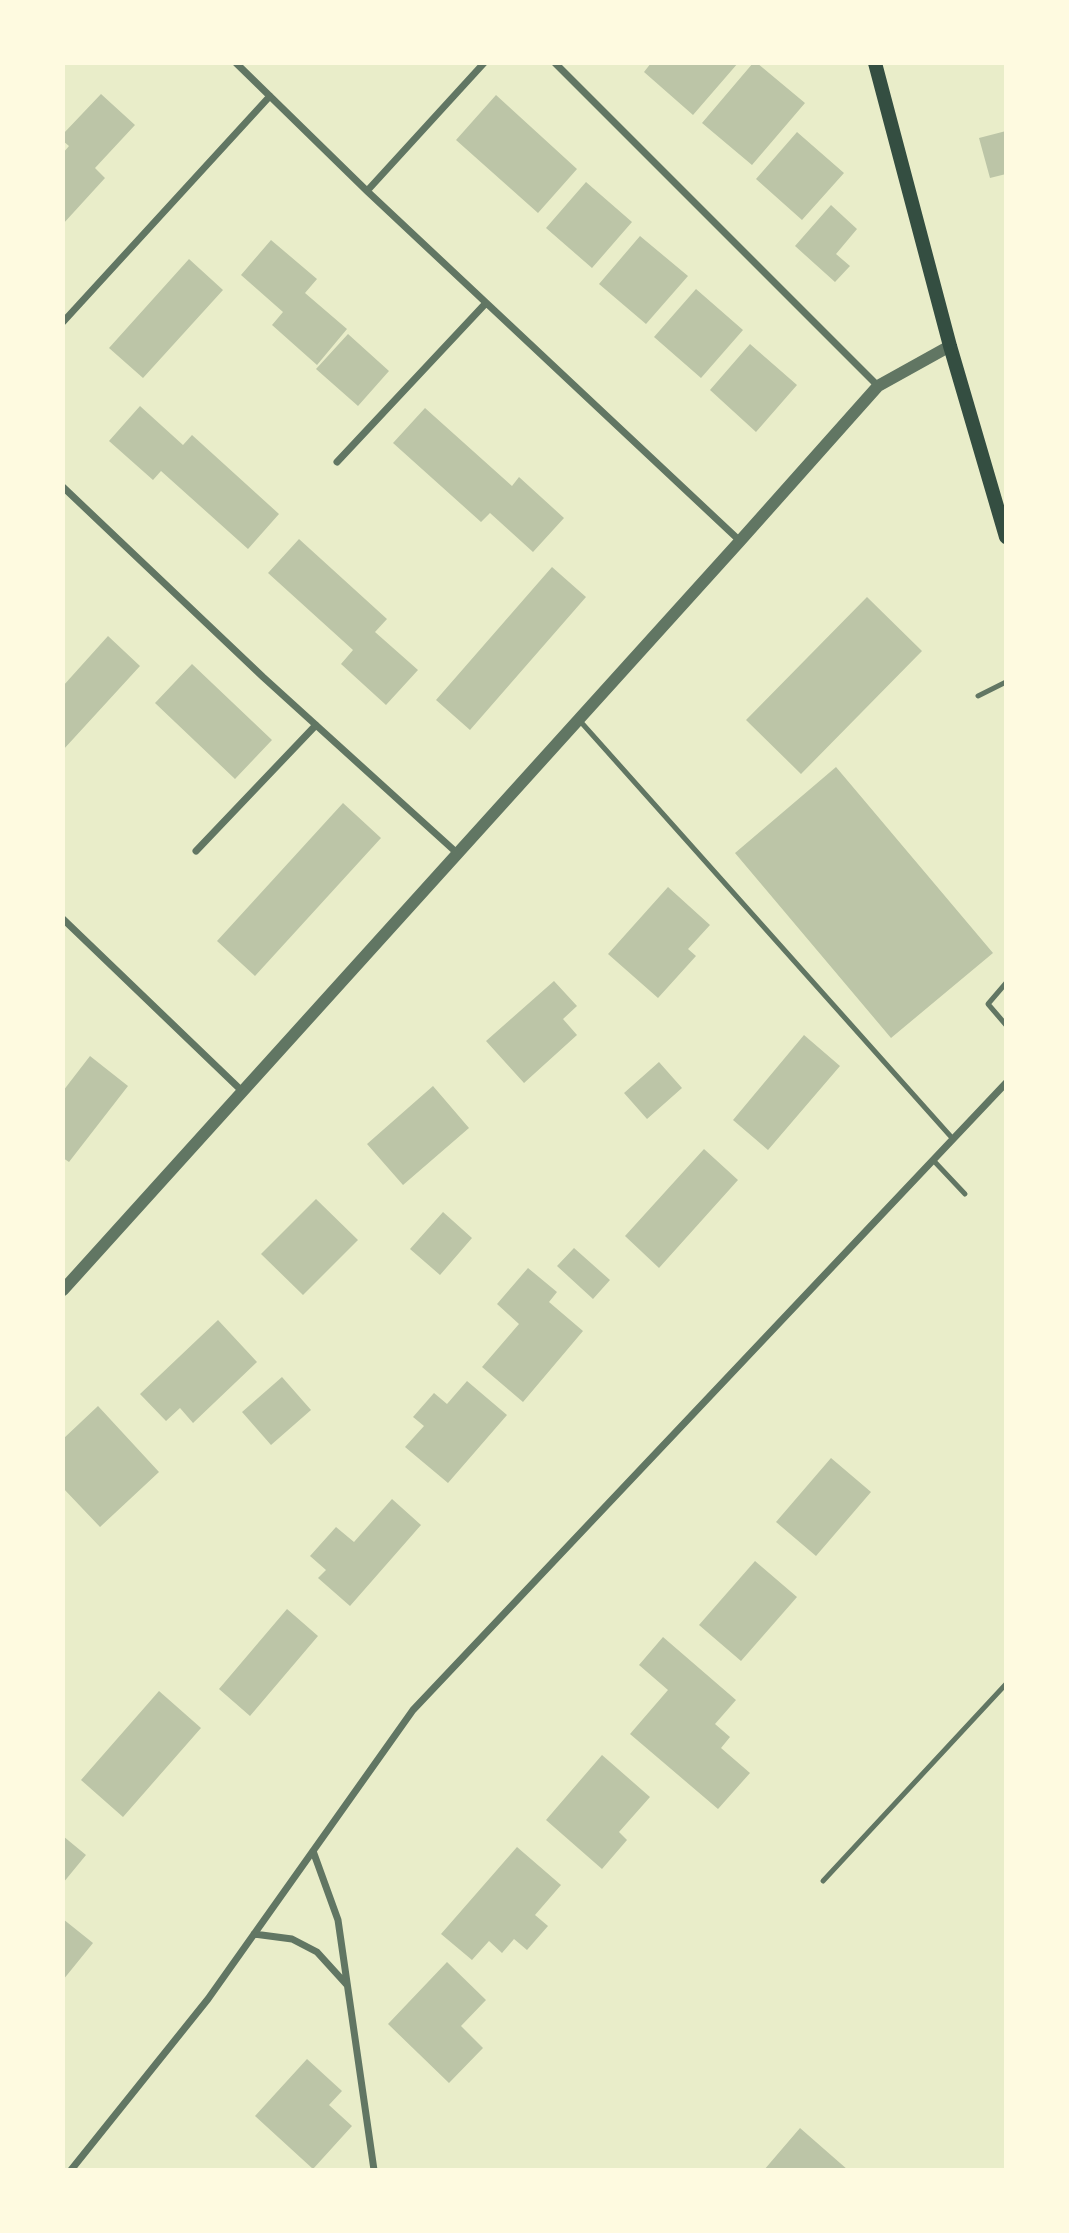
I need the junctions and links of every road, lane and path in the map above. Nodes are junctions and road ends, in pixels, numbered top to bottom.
1 (236, 63) edge
2 (484, 63) edge
3 (555, 63) edge
4 (875, 63) edge
5 (270, 96) junction
6 (367, 191) junction
7 (486, 303) junction
8 (63, 322) edge
9 (950, 346) junction
10 (878, 386) junction
11 (337, 462) dead end
12 (63, 487) edge
13 (1006, 537) edge
14 (740, 541) junction
15 (1006, 682) edge
16 (978, 696) dead end
17 (579, 719) junction
18 (316, 725) junction
19 (196, 852) dead end
20 (457, 853) junction
21 (63, 919) edge
22 (1006, 983) edge
23 (1006, 1025) edge
24 (1006, 1083) edge
25 (242, 1091) junction
26 (953, 1139) junction
27 (933, 1160) junction
28 (965, 1194) dead end
29 (63, 1290) edge
30 (1006, 1684) edge
31 (313, 1851) junction
32 (823, 1881) dead end
33 (254, 1934) junction
34 (347, 1986) junction
35 (71, 2170) edge
36 (374, 2170) edge

1 - 5 street
2 - 6 street
3 - 10 street
4 - 9 main road
5 - 6 street
5 - 8 street
6 - 7 street
7 - 11 street
7 - 14 street
9 - 10 street
9 - 13 main road
10 - 14 street
12 - 18 street
14 - 17 street
15 - 16 lane
17 - 20 street
17 - 26 lane
18 - 19 street
18 - 20 street
20 - 25 street
21 - 25 street
22 - 23 lane
24 - 26 street
25 - 29 street
26 - 27 street
27 - 28 lane
27 - 31 street
30 - 32 lane
31 - 33 street
31 - 34 street
33 - 34 street
33 - 35 street
34 - 36 street

